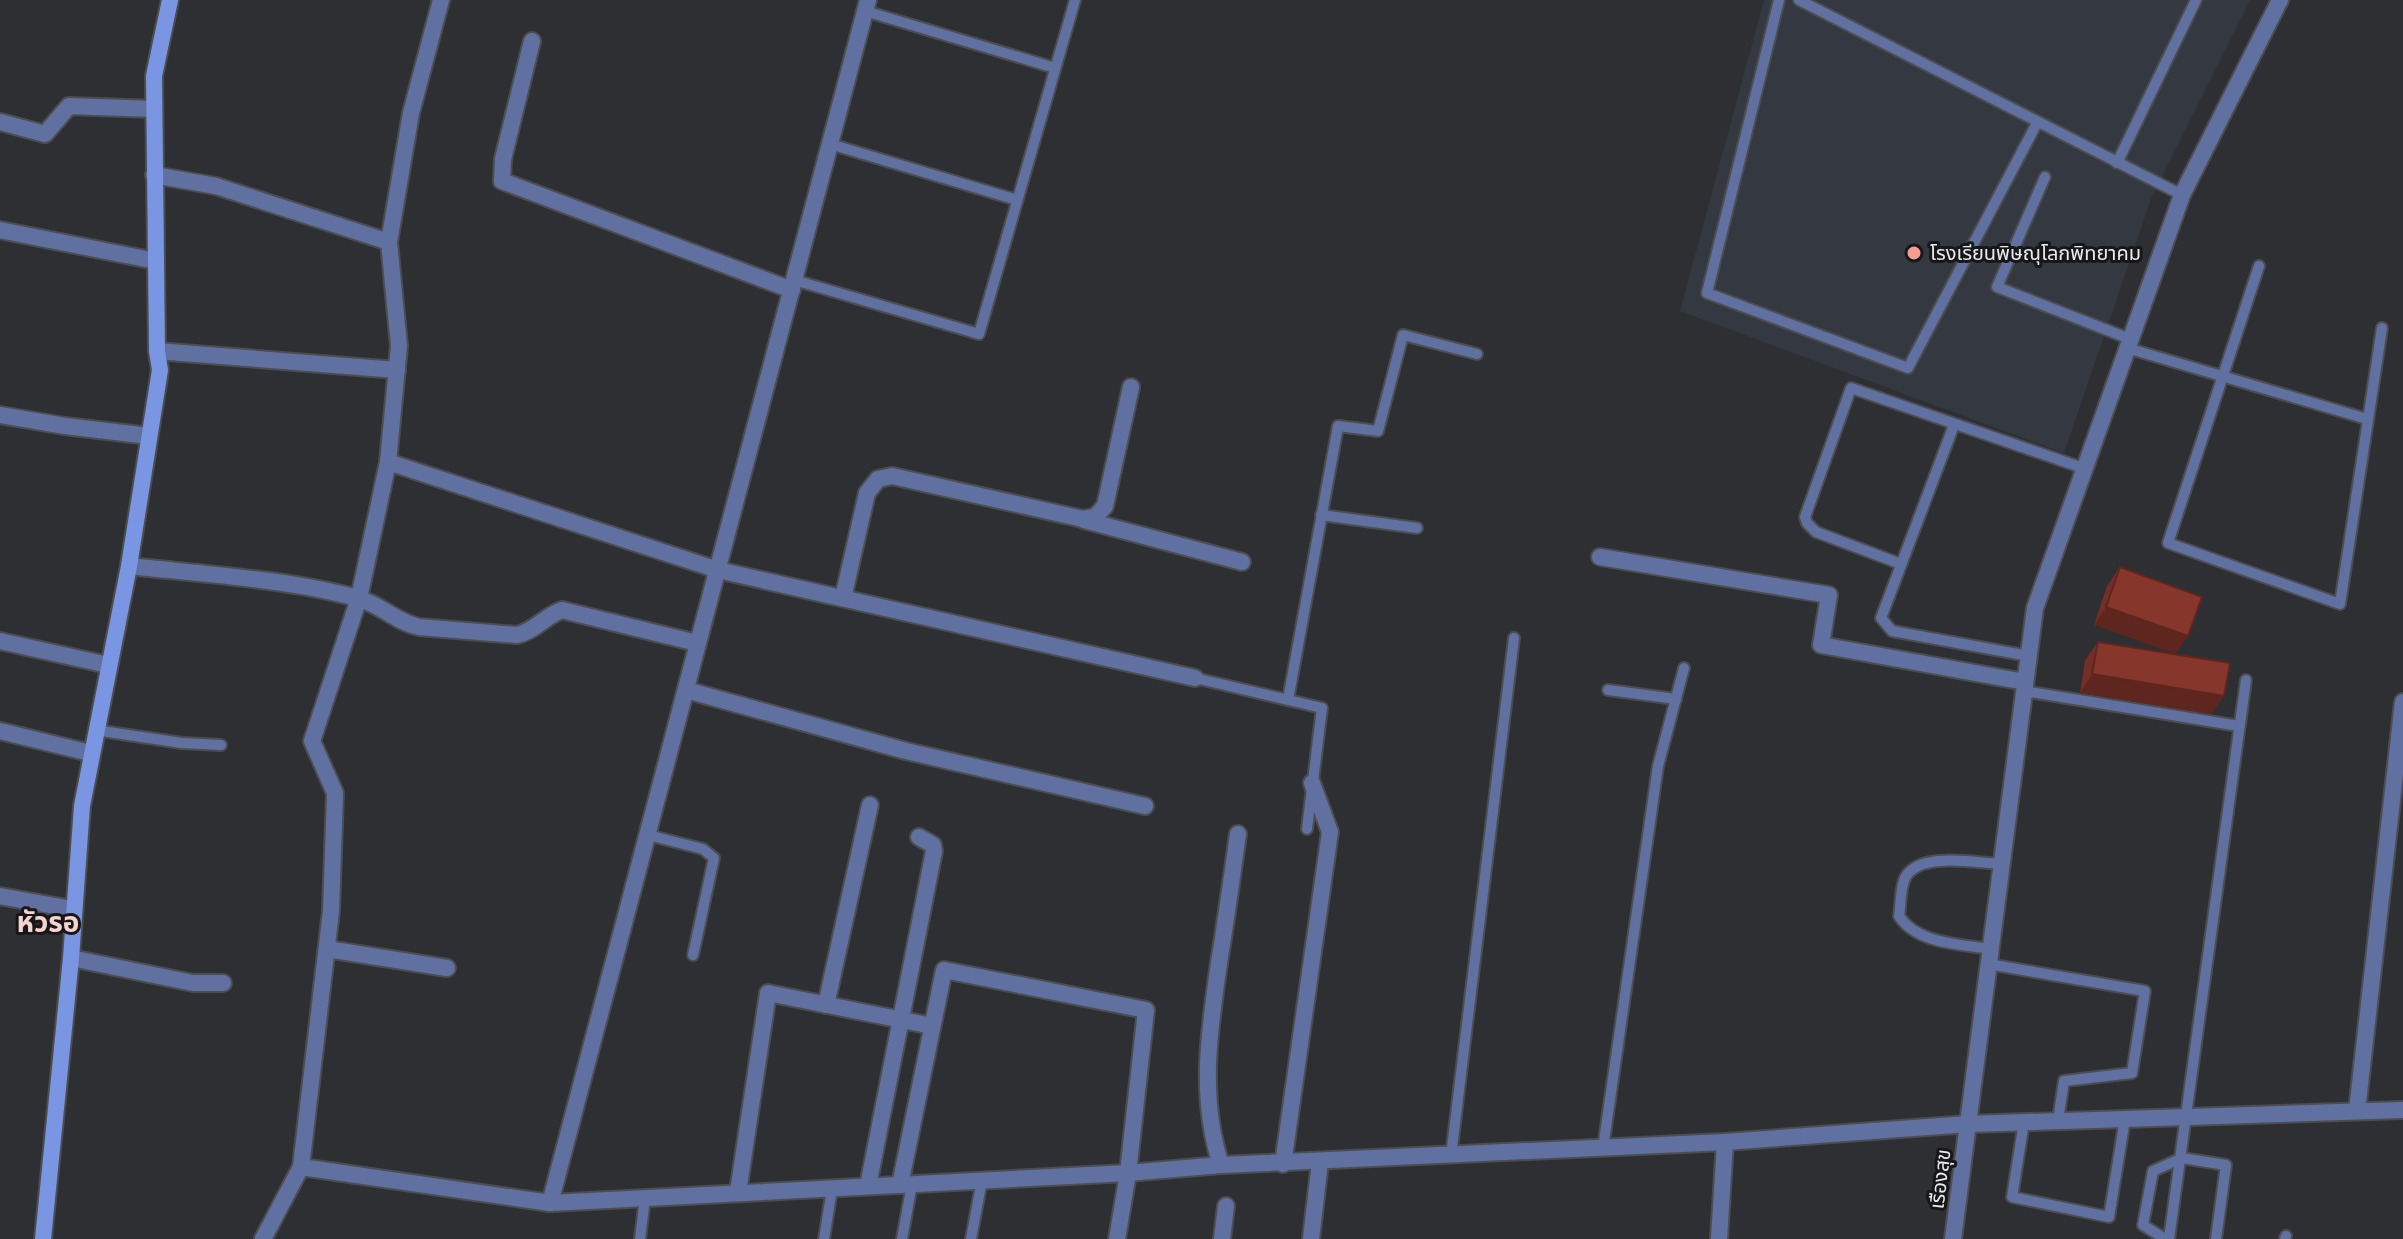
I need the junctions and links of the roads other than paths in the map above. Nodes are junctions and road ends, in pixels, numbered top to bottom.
1 (170, 0) edge
2 (441, 0) edge
3 (1075, 0) edge
4 (1779, 0) edge
5 (1799, 0) edge
6 (2196, 0) edge
7 (2280, 0) edge
8 (867, 6) edge
9 (532, 41) dead end
10 (1055, 68) junction
11 (154, 109) junction
12 (0, 122) edge
13 (2037, 123) junction
14 (830, 144) junction
15 (2117, 163) junction
16 (154, 175) junction
17 (2045, 177) dead end
18 (2182, 195) junction
19 (1017, 200) junction
20 (0, 230) edge
21 (389, 242) junction
22 (156, 261) junction
23 (2259, 266) dead end
24 (793, 285) junction
25 (2382, 328) dead end
26 (2128, 344) junction
27 (157, 351) junction
28 (1477, 354) dead end
29 (397, 370) junction
30 (2222, 376) junction
31 (1131, 387) dead end
32 (0, 415) edge
33 (2367, 419) junction
34 (1954, 425) junction
35 (149, 436) junction
36 (388, 462) junction
37 (2083, 468) junction
38 (1321, 515) junction
39 (1083, 519) junction
40 (1417, 528) dead end
41 (1600, 557) dead end
42 (1242, 562) dead end
43 (1901, 564) junction
44 (129, 566) junction
45 (718, 570) junction
46 (359, 598) junction
47 (843, 598) junction
48 (1514, 638) dead end
49 (0, 641) edge
50 (697, 643) junction
51 (2029, 656) junction
52 (108, 665) junction
53 (1684, 668) dead end
54 (1195, 678) joint
55 (2246, 680) dead end
56 (2025, 687) junction
57 (686, 690) junction
58 (1608, 690) dead end
59 (1676, 699) junction
60 (1288, 700) junction
61 (2403, 702) edge
62 (2239, 726) junction
63 (95, 730) junction
64 (0, 731) edge
65 (221, 745) dead end
66 (90, 753) junction
67 (1312, 783) junction
68 (870, 805) dead end
69 (1145, 806) dead end
70 (1307, 829) dead end
71 (1238, 834) dead end
72 (648, 835) junction
73 (919, 837) dead end
74 (2002, 864) junction
75 (0, 896) edge
76 (72, 909) junction
77 (327, 949) junction
78 (693, 955) dead end
79 (1989, 957) junction
80 (71, 958) junction
81 (447, 968) dead end
82 (223, 983) dead end
83 (826, 1005) junction
84 (902, 1020) junction
85 (932, 1026) junction
86 (2403, 1110) edge
87 (2357, 1111) junction
88 (2188, 1116) junction
89 (2125, 1119) junction
90 (2058, 1120) junction
91 (2024, 1122) junction
92 (1968, 1124) junction
93 (1725, 1142) junction
94 (1603, 1148) junction
95 (1451, 1156) junction
96 (2182, 1158) junction
97 (1320, 1162) junction
98 (1283, 1164) junction
99 (1221, 1165) junction
100 (301, 1167) junction
101 (1128, 1173) junction
102 (982, 1180) junction
103 (906, 1184) junction
104 (868, 1186) junction
105 (832, 1189) junction
106 (738, 1192) junction
107 (645, 1198) junction
108 (550, 1203) junction
109 (1226, 1206) dead end
110 (43, 1239) edge
111 (263, 1239) edge
112 (640, 1239) edge
113 (824, 1239) edge
114 (902, 1239) edge
115 (971, 1239) edge
116 (1117, 1239) edge
117 (1222, 1239) edge
118 (1311, 1239) edge
119 (1719, 1239) edge
120 (1953, 1239) edge
121 (2167, 1239) edge
122 (2216, 1239) edge

1 - 11 main road
2 - 21 street
3 - 10 lane
4 - 13 lane
5 - 13 lane
6 - 15 lane
7 - 18 street, เรืองสุข
8 - 10 lane
8 - 14 street
9 - 24 street
10 - 19 lane
11 - 12 street
11 - 16 main road
13 - 15 lane
14 - 19 lane
14 - 24 street
15 - 18 lane
16 - 21 street
16 - 22 main road
17 - 26 lane
18 - 26 street, เรืองสุข
19 - 24 lane
20 - 22 street
21 - 29 street
22 - 27 main road
23 - 30 lane
24 - 45 street
25 - 33 lane
26 - 30 lane
26 - 37 street, เรืองสุข
27 - 29 street
27 - 35 main road
28 - 38 lane
29 - 36 street
30 - 33 lane
30 - 33 lane
31 - 39 street
32 - 35 street
34 - 37 lane
34 - 43 lane
34 - 43 lane
35 - 44 main road
36 - 45 street
36 - 46 street
37 - 51 street, เรืองสุข
38 - 40 lane
38 - 60 lane
39 - 42 street
39 - 47 street
41 - 56 street
43 - 51 lane
44 - 46 street
44 - 52 main road
45 - 47 street
45 - 50 street
46 - 50 street
46 - 77 street
47 - 54 street
48 - 95 lane
49 - 52 street
50 - 57 street
51 - 56 street, เรืองสุข
52 - 63 main road
53 - 59 lane
54 - 60 lane
55 - 62 lane
56 - 62 lane
56 - 74 street, เรืองสุข
57 - 69 street
57 - 72 street
58 - 59 lane
59 - 94 lane
60 - 67 lane
61 - 87 street
62 - 88 lane
63 - 65 lane
63 - 66 main road
64 - 66 street
66 - 76 main road
67 - 70 lane
67 - 98 street
68 - 83 street
71 - 99 street
72 - 78 lane
72 - 108 street
73 - 84 street
74 - 79 street, เรืองสุข
74 - 79 lane
75 - 76 street
76 - 80 main road
77 - 81 street
77 - 100 street
79 - 90 lane
79 - 92 street, เรืองสุข
80 - 82 street
80 - 110 main road
83 - 84 street
83 - 106 street
84 - 85 street
84 - 104 street
85 - 101 street
85 - 103 street
86 - 87 street
87 - 88 street
88 - 89 street
88 - 96 lane
89 - 90 street
89 - 91 lane
90 - 91 street
91 - 92 street
92 - 93 street
92 - 120 street, เรืองสุข
93 - 94 street
93 - 119 street
94 - 95 street
95 - 97 street
96 - 121 lane
96 - 121 lane
96 - 122 lane
97 - 98 street
97 - 118 street
98 - 99 street
99 - 101 street
100 - 108 street
100 - 111 street
101 - 102 street
101 - 116 street
102 - 103 street
102 - 115 lane
103 - 104 street
103 - 114 lane
104 - 105 street
105 - 106 street
105 - 113 lane
106 - 107 street
107 - 108 street
107 - 112 lane
109 - 117 street

